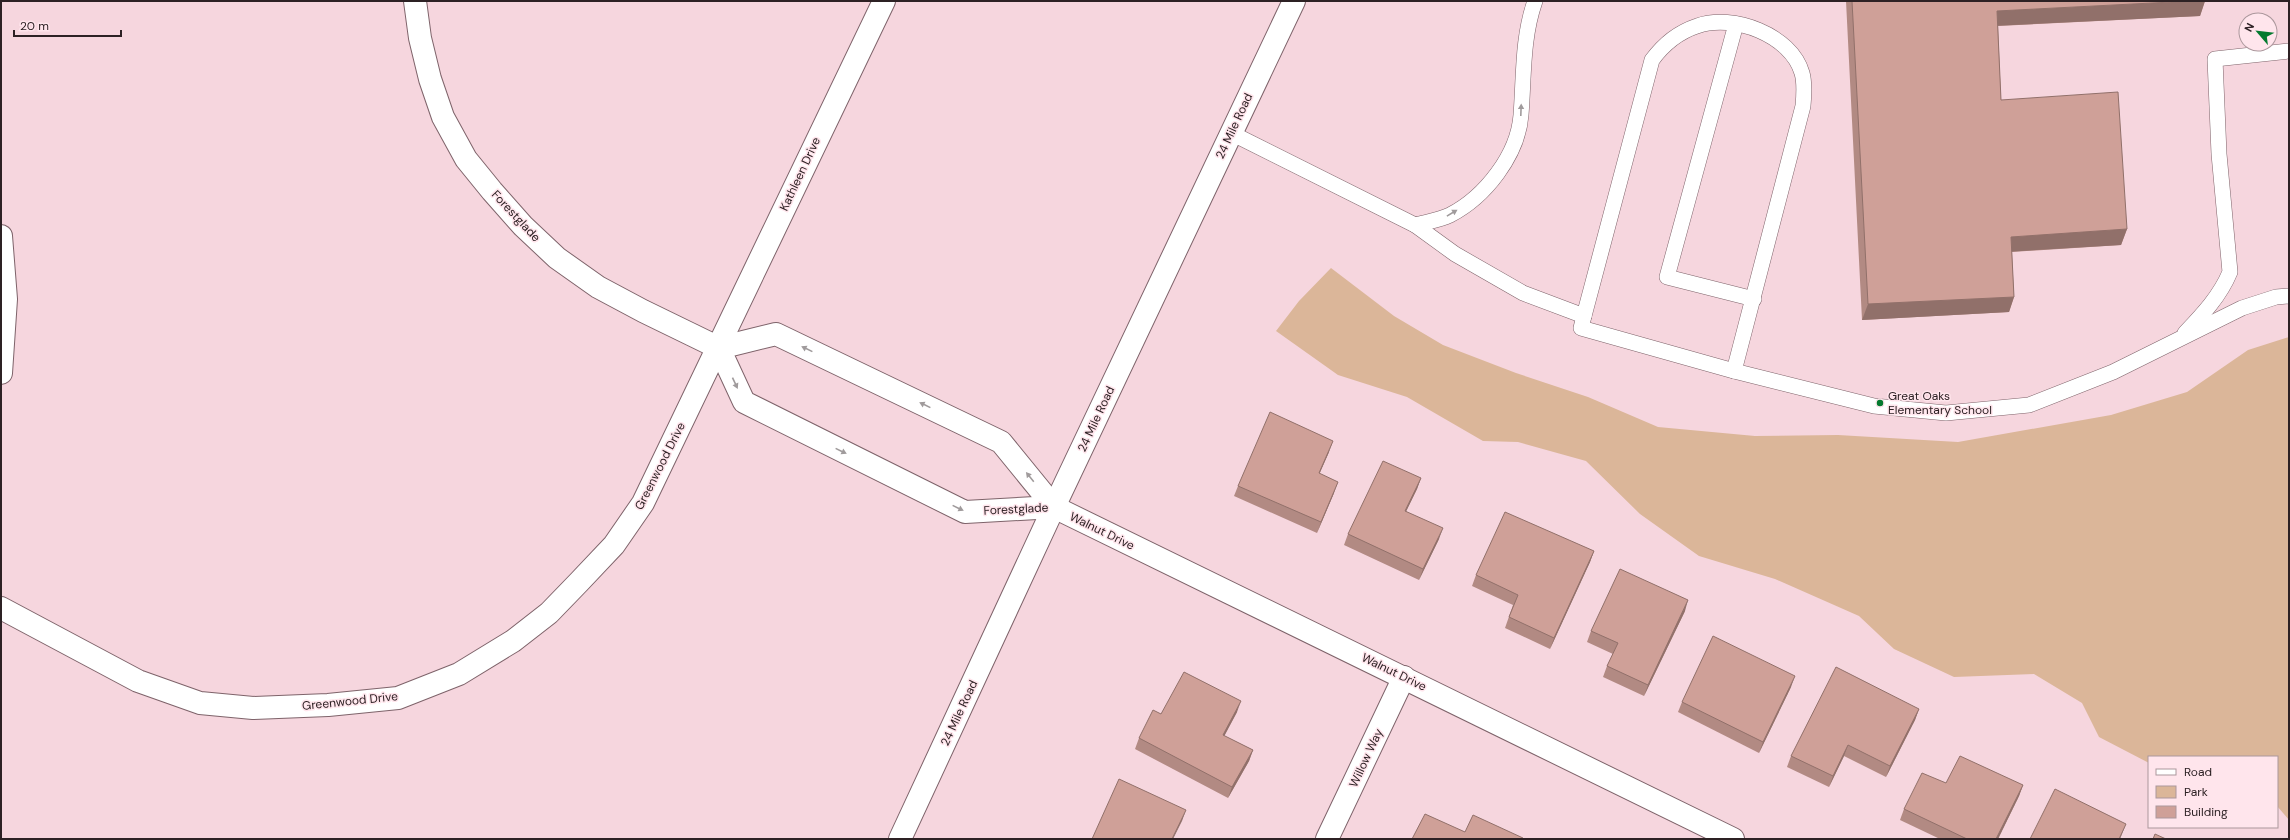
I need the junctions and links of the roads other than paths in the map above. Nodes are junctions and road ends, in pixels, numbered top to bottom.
1 (415, 1) edge
2 (884, 1) edge
3 (1294, 1) edge
4 (1535, 1) edge
5 (1736, 24) junction
6 (2289, 52) edge
7 (1231, 133) junction
8 (1415, 226) junction
9 (1, 236) edge
10 (2289, 296) edge
11 (1754, 299) junction
12 (1584, 316) junction
13 (2179, 340) junction
14 (719, 348) junction
15 (1734, 371) junction
16 (1, 373) edge
17 (1054, 507) junction
18 (1, 608) edge
19 (1404, 677) junction
20 (900, 839) edge
21 (1328, 839) edge
22 (1732, 839) edge

1 - 14 street, Forestglade
2 - 14 street, Kathleen Drive
3 - 7 street, 24 Mile Road
8 -> 4 lane
5 - 11 lane
5 - 11 lane
5 - 12 lane
6 - 13 lane
7 - 8 lane
7 - 17 street, 24 Mile Road
8 - 12 lane
9 - 16 street
10 - 13 lane
11 - 15 lane
12 - 15 lane
13 - 15 lane
17 -> 14 street, Forestglade
14 -> 17 street, Forestglade
14 - 18 street, Greenwood Drive
17 - 19 street, Walnut Drive
17 - 20 street, 24 Mile Road
19 - 21 street, Willow Way
19 - 22 street, Walnut Drive

